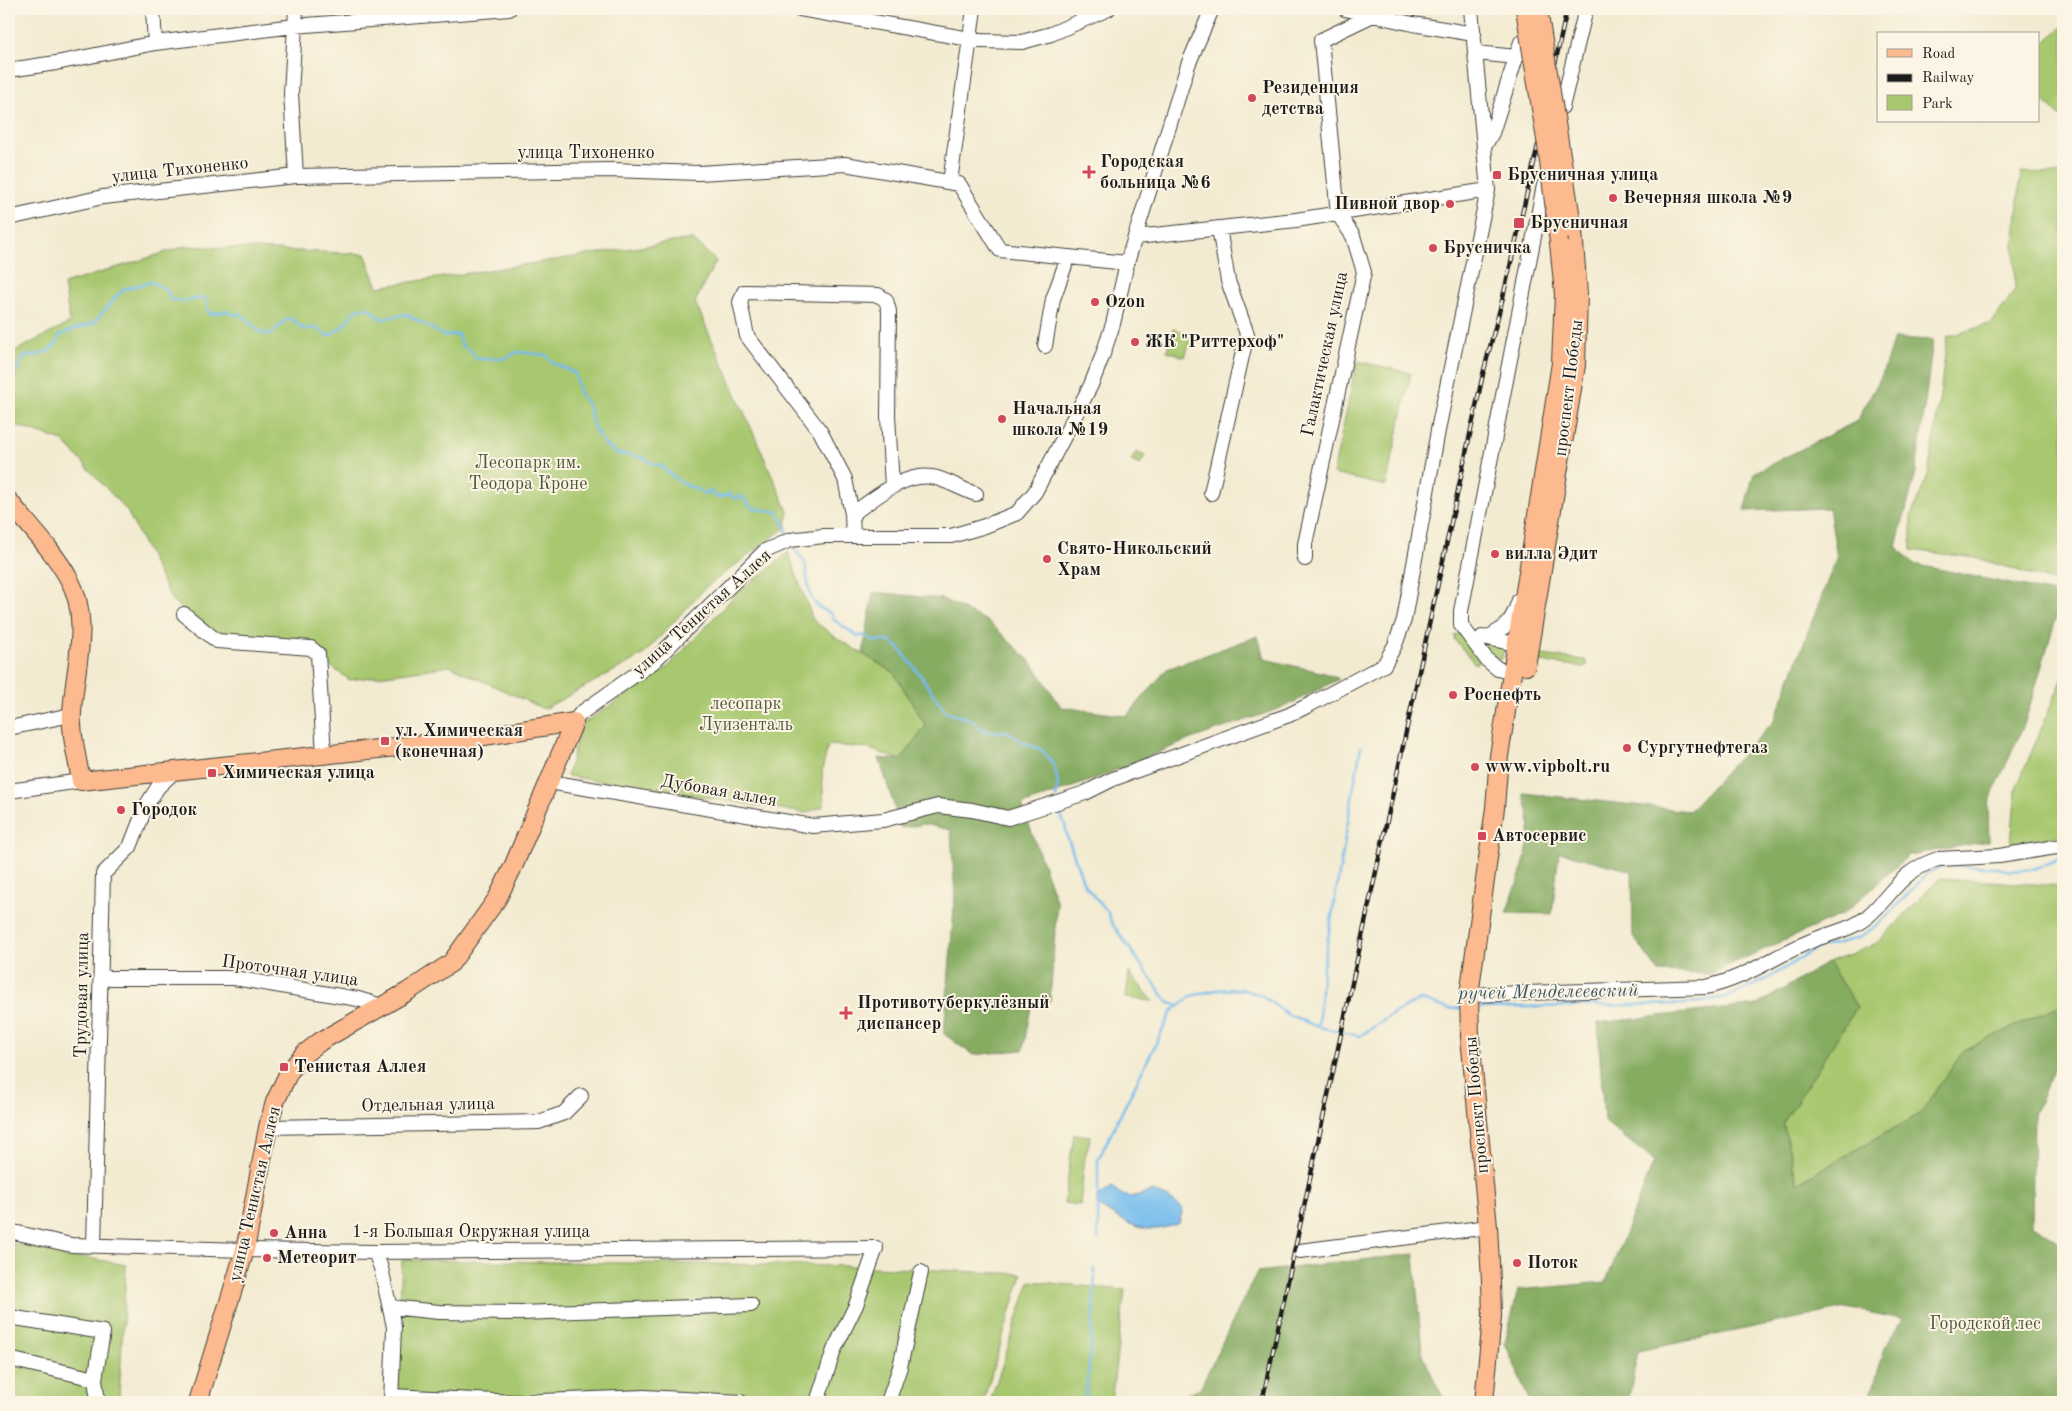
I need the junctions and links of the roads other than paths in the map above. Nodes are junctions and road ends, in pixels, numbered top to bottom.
1 (153, 9) edge
2 (296, 9) edge
3 (509, 9) edge
4 (800, 9) edge
5 (974, 9) edge
6 (1108, 9) edge
7 (1212, 9) edge
8 (1345, 9) edge
9 (1471, 9) edge
10 (1525, 9) edge
11 (1538, 9) edge
12 (1586, 9) edge
13 (1373, 15) junction
14 (294, 26) junction
15 (1474, 34) junction
16 (969, 39) junction
17 (1522, 42) dead end
18 (155, 43) junction
19 (1476, 53) junction
20 (1517, 57) junction
21 (9, 70) edge
22 (1562, 107) dead end
23 (1484, 147) junction
24 (296, 176) junction
25 (950, 182) junction
26 (1544, 185) dead end
27 (1488, 190) junction
28 (1338, 214) junction
29 (9, 218) edge
30 (1219, 228) junction
31 (1136, 237) junction
32 (1068, 257) junction
33 (1127, 263) junction
34 (1045, 346) dead end
35 (892, 487) junction
36 (1211, 493) dead end
37 (976, 494) dead end
38 (9, 501) edge
39 (852, 514) junction
40 (853, 536) junction
41 (1305, 559) dead end
42 (1526, 590) junction
43 (184, 614) dead end
44 (1467, 634) junction
45 (1487, 638) junction
46 (1523, 646) junction
47 (1513, 673) junction
48 (71, 716) junction
49 (574, 722) junction
50 (9, 728) edge
51 (324, 755) junction
52 (176, 770) junction
53 (82, 781) junction
54 (549, 782) junction
55 (9, 791) edge
56 (1495, 808) junction
57 (2063, 846) edge
58 (102, 978) junction
59 (1469, 995) junction
60 (382, 1006) junction
61 (580, 1096) dead end
62 (268, 1127) junction
63 (1488, 1227) junction
64 (9, 1231) edge
65 (94, 1246) junction
66 (245, 1250) junction
67 (1300, 1251) dead end
68 (375, 1252) junction
69 (921, 1272) dead end
70 (751, 1304) dead end
71 (390, 1307) junction
72 (9, 1317) edge
73 (9, 1359) edge
74 (96, 1379) junction
75 (391, 1399) edge
76 (98, 1402) edge
77 (198, 1402) edge
78 (741, 1402) edge
79 (817, 1402) edge
80 (888, 1402) edge
81 (1484, 1402) edge

1 - 18 street
2 - 14 street
3 - 14 street
4 - 16 street
5 - 16 street
6 - 16 street
7 - 31 street, улица Тенистая Аллея
8 - 13 street
9 - 15 street
10 - 42 main road, проспект Победы, bridge
11 - 46 main road, проспект Победы, bridge
12 - 22 street
13 - 15 street
13 - 28 street, Галактическая улица
14 - 18 street
14 - 24 street
15 - 19 street
16 - 25 street
17 - 20 street
18 - 21 street
19 - 20 street
19 - 23 street
20 - 23 street
23 - 27 street
24 - 25 street, улица Тихоненко
24 - 29 street, улица Тихоненко
25 - 32 street
26 - 44 street
27 - 28 street
27 - 54 street, Дубовая аллея
28 - 30 street
28 - 41 street, Галактическая улица
30 - 31 street
30 - 36 street
31 - 33 street, улица Тенистая Аллея
32 - 33 street
32 - 34 street
33 - 40 street, улица Тенистая Аллея
35 - 37 street
35 - 39 street
35 - 39 street
38 - 48 main road
39 - 40 street
40 - 49 street, улица Тенистая Аллея
42 - 45 street
42 - 46 main road, проспект Победы
43 - 51 street
44 - 45 street
44 - 47 street
45 - 46 street
46 - 47 main road, проспект Победы
46 - 56 main road, проспект Победы
47 - 56 main road, проспект Победы
48 - 50 street
48 - 53 main road
49 - 51 main road
49 - 54 main road, улица Тенистая Аллея
51 - 52 main road
52 - 53 main road
52 - 58 street, Трудовая улица
53 - 55 street
54 - 60 main road, улица Тенистая Аллея
56 - 59 main road, проспект Победы
57 - 59 street
58 - 60 street, Проточная улица
58 - 65 street, Трудовая улица
59 - 63 main road, проспект Победы
60 - 62 main road, улица Тенистая Аллея
61 - 62 street, Отдельная улица
62 - 66 main road, улица Тенистая Аллея
63 - 67 street
63 - 81 main road, проспект Победы
64 - 65 street, 1-я Большая Окружная улица
65 - 66 street, 1-я Большая Окружная улица
66 - 68 street, 1-я Большая Окружная улица
66 - 77 main road, улица Тенистая Аллея
68 - 71 street
68 - 79 street, 1-я Большая Окружная улица
69 - 80 street
70 - 71 street
71 - 75 street
72 - 74 street
73 - 74 street
74 - 76 street
75 - 78 street

